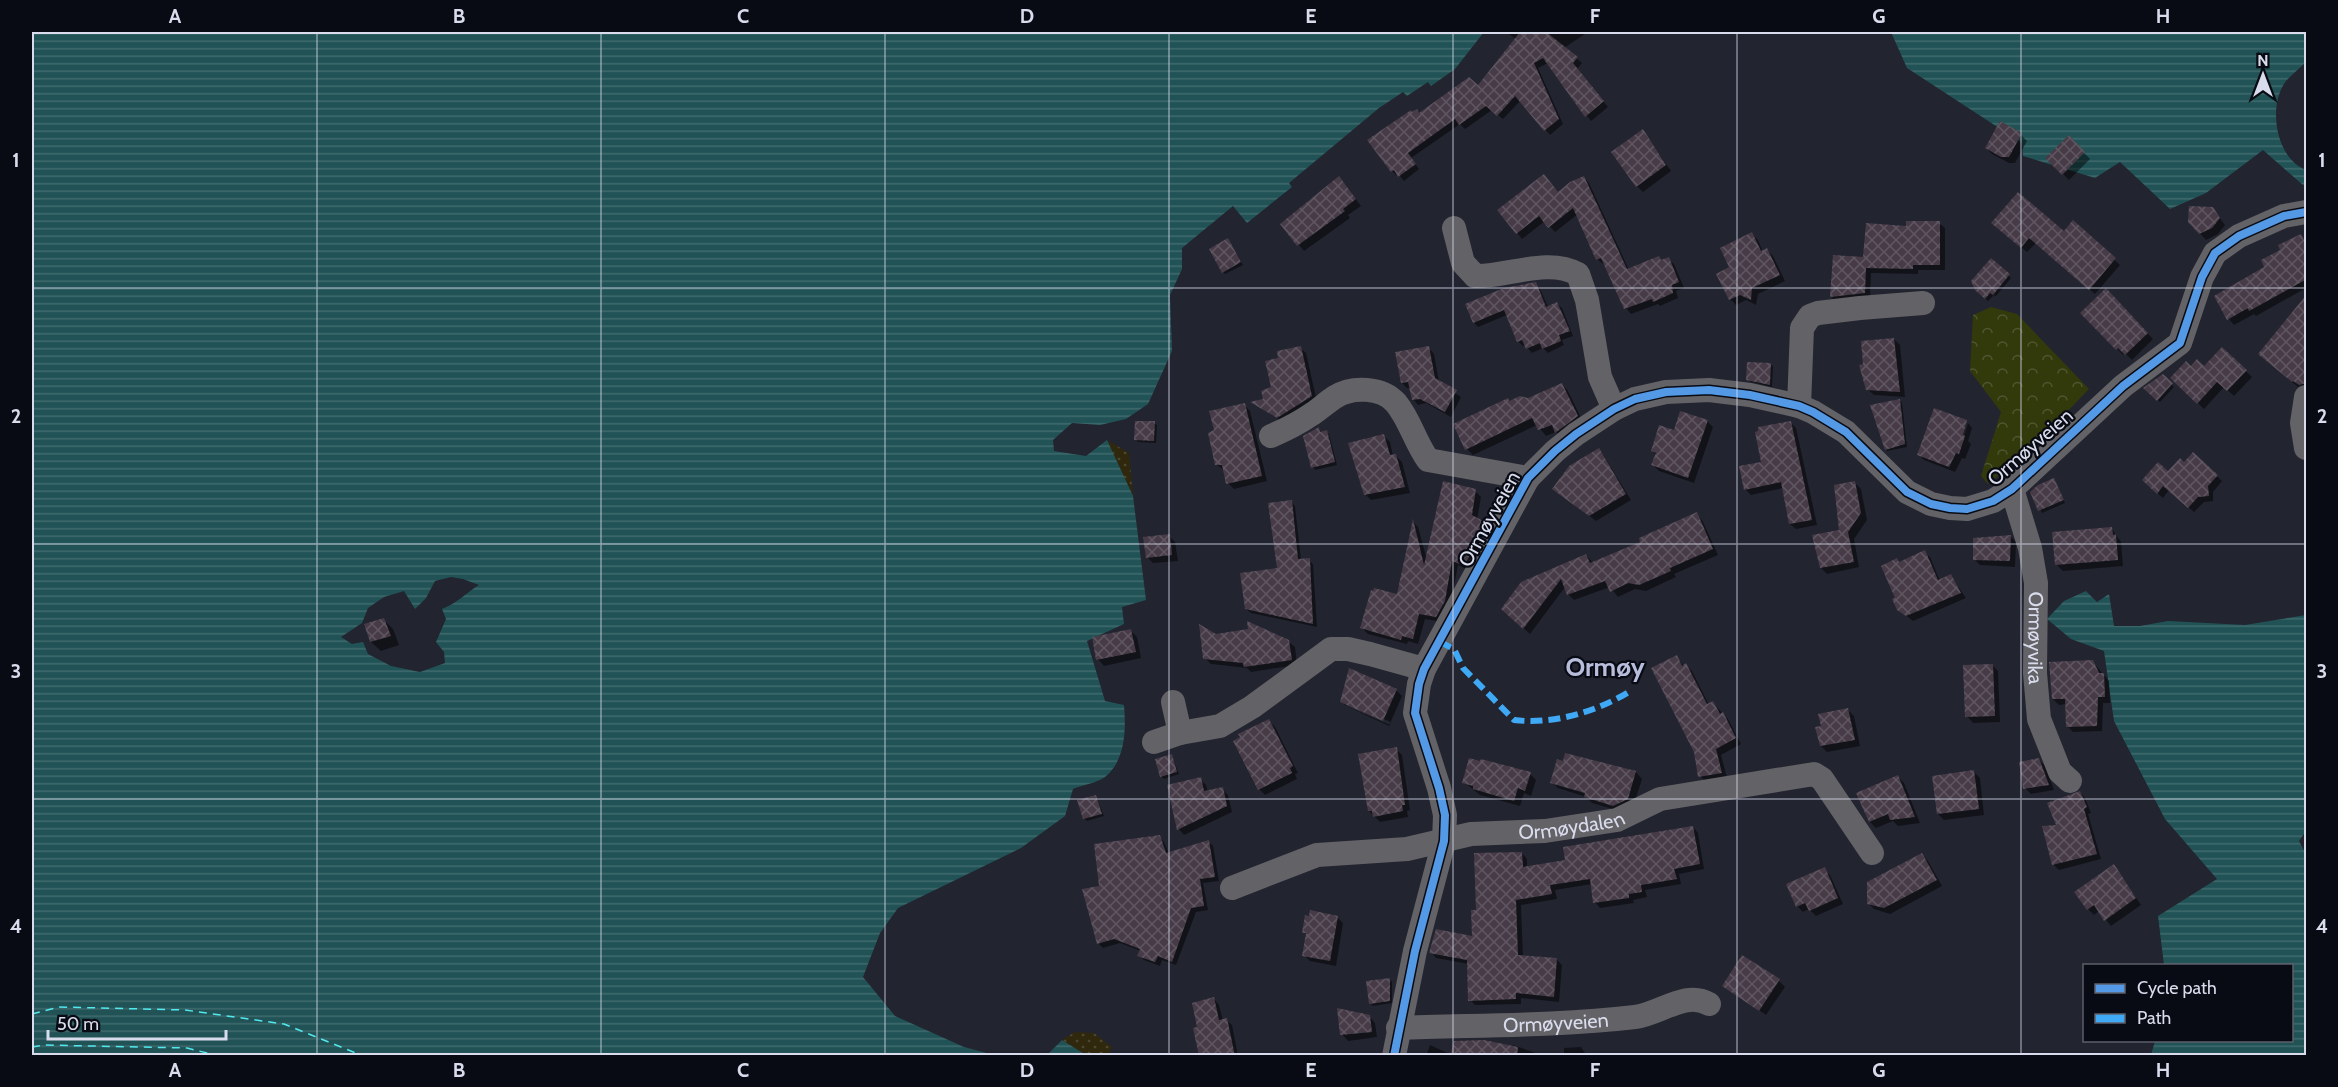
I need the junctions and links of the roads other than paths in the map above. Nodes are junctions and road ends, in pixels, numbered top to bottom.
1 (2307, 212) edge
2 (1455, 228) dead end
3 (1923, 303) dead end
4 (2307, 398) edge
5 (1799, 406) junction
6 (1614, 409) junction
7 (1271, 436) dead end
8 (2307, 448) edge
9 (1528, 478) junction
10 (2012, 489) junction
11 (1424, 669) junction
12 (1173, 702) dead end
13 (1180, 733) junction
14 (1154, 742) dead end
15 (2070, 782) dead end
16 (1444, 841) junction
17 (1872, 854) dead end
18 (1232, 888) dead end
19 (1708, 1004) dead end
20 (1398, 1028) junction
21 (1394, 1056) edge

1 - 10 street, Ormøyveien
2 - 6 street
3 - 5 street
4 - 8 street
5 - 6 street, Ormøyveien
5 - 10 street, Ormøyveien
6 - 9 street, Ormøyveien
7 - 9 street, Ormøyveien
9 - 11 street, Ormøyveien
10 - 15 street, Ormøyvika
11 - 13 street
11 - 16 street, Ormøyveien
12 - 13 street
13 - 14 street
16 - 17 street, Ormøydalen
16 - 18 street, Ormøydalen
16 - 20 street, Ormøyveien
19 - 20 street, Ormøyveien
20 - 21 street, Ormøyveien

